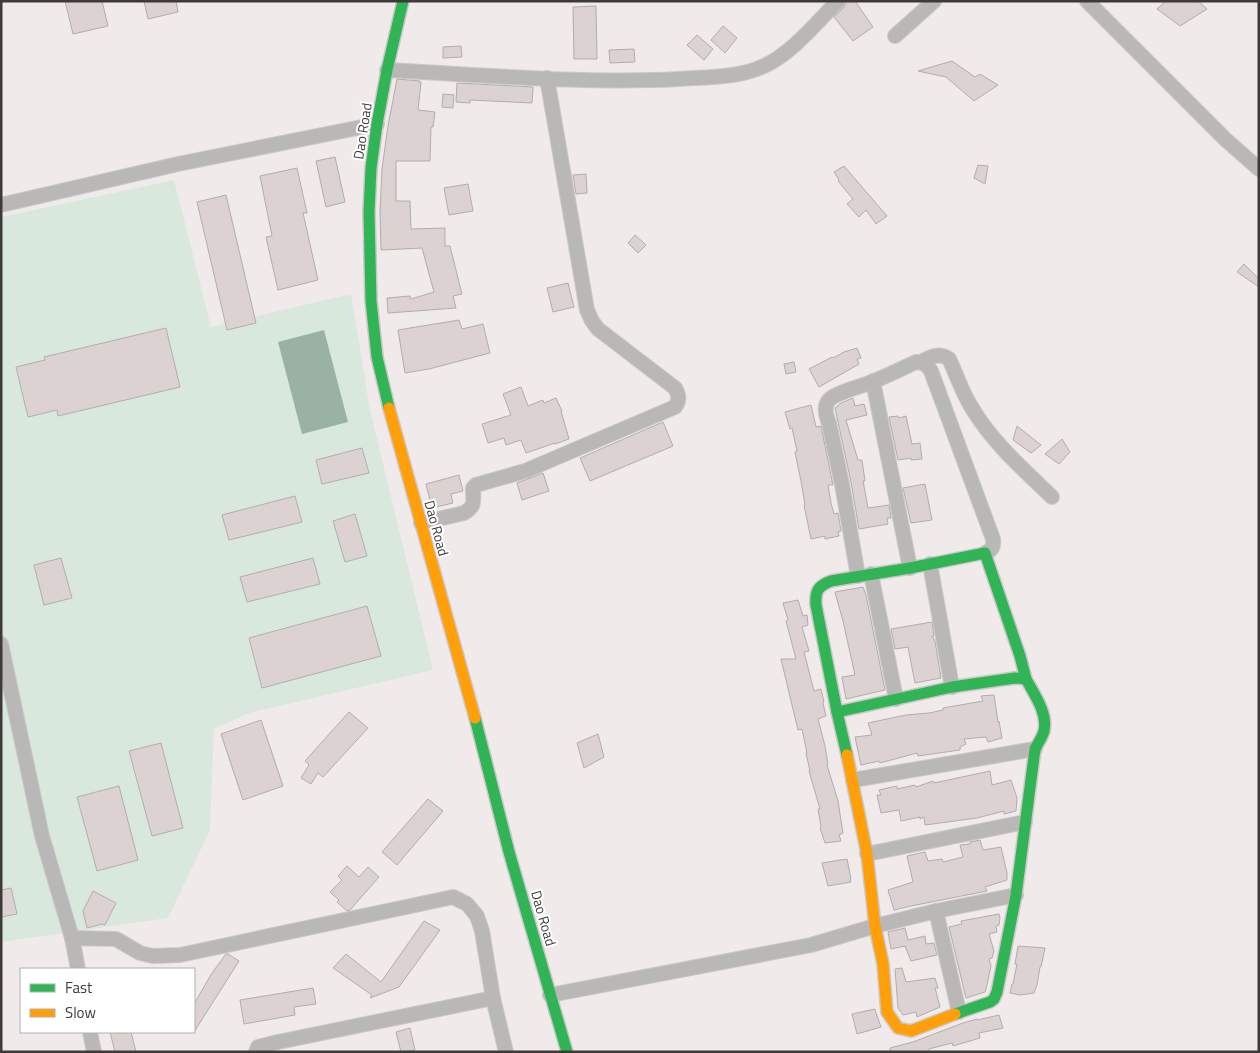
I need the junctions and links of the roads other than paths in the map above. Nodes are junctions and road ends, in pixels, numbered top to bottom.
1 (403, 1) edge
2 (838, 1) edge
3 (934, 1) edge
4 (1087, 1) edge
5 (895, 36) dead end
6 (387, 70) junction
7 (547, 78) junction
8 (377, 124) junction
9 (1259, 168) edge
10 (1, 205) edge
11 (921, 362) junction
12 (873, 381) junction
13 (1052, 497) dead end
14 (421, 523) junction
15 (985, 554) junction
16 (930, 564) junction
17 (910, 568) junction
18 (865, 575) junction
19 (1, 644) edge
20 (1026, 679) junction
21 (952, 687) junction
22 (896, 699) junction
23 (837, 712) junction
24 (1035, 749) junction
25 (853, 780) junction
26 (1025, 822) junction
27 (867, 854) junction
28 (1016, 895) junction
29 (936, 911) junction
30 (875, 926) junction
31 (72, 938) junction
32 (78, 968) edge
33 (550, 995) junction
34 (493, 998) junction
35 (959, 1012) junction
36 (90, 1033) edge
37 (94, 1052) edge
38 (256, 1052) edge
39 (506, 1052) edge
40 (567, 1052) edge

1 - 6 street, Dao Road
2 - 7 street
3 - 5 street
4 - 9 street
6 - 7 street
6 - 8 street, Dao Road
7 - 14 street
8 - 10 street
8 - 14 street, Dao Road
11 - 12 street
11 - 13 street
11 - 15 street
12 - 17 street
12 - 18 street
14 - 33 street, Dao Road
15 - 16 street
15 - 20 street
16 - 17 street
16 - 21 street
17 - 18 street
18 - 22 street
18 - 23 street
19 - 31 street
20 - 21 street
20 - 24 street
21 - 22 street
22 - 23 street
23 - 25 street
24 - 25 street
24 - 26 street
25 - 27 street
26 - 27 street
26 - 28 street
27 - 30 street
28 - 29 street
28 - 35 street
29 - 30 street
29 - 35 street
30 - 33 street
30 - 35 street
31 - 32 street
31 - 34 street
33 - 40 street, Dao Road
34 - 38 street
34 - 39 street
36 - 37 street

